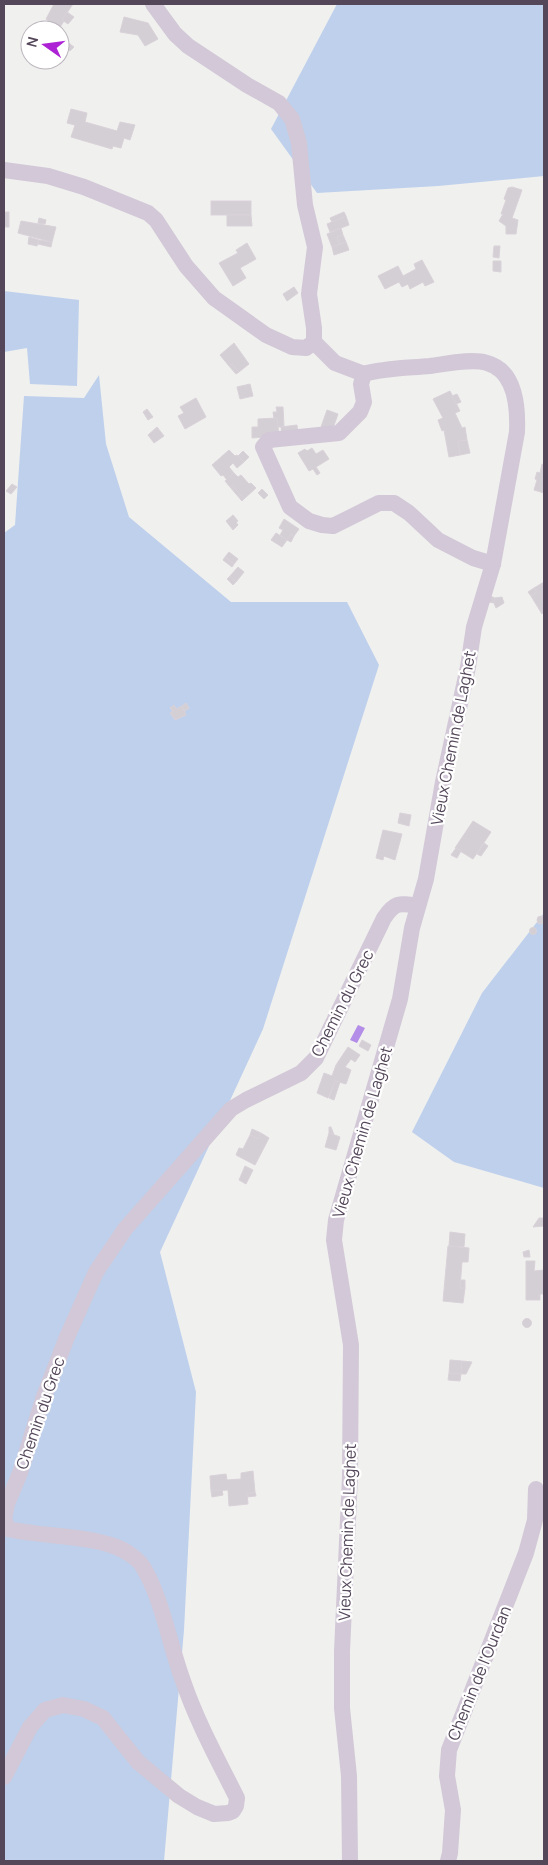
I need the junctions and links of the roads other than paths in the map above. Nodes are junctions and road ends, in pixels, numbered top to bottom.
1 (153, 4) edge
2 (4, 170) edge
3 (314, 342) junction
4 (364, 374) junction
5 (493, 564) junction
6 (418, 906) junction
7 (536, 1489) dead end
8 (4, 1777) edge
9 (350, 1861) edge
10 (448, 1861) edge

1 - 3 street
2 - 3 street
3 - 4 street
4 - 5 street, Vieux Chemin de Laghet
4 - 5 street
5 - 6 street, Vieux Chemin de Laghet
6 - 8 street, Chemin du Grec
6 - 9 street, Vieux Chemin de Laghet
7 - 10 street, Chemin de l'Ourdan

